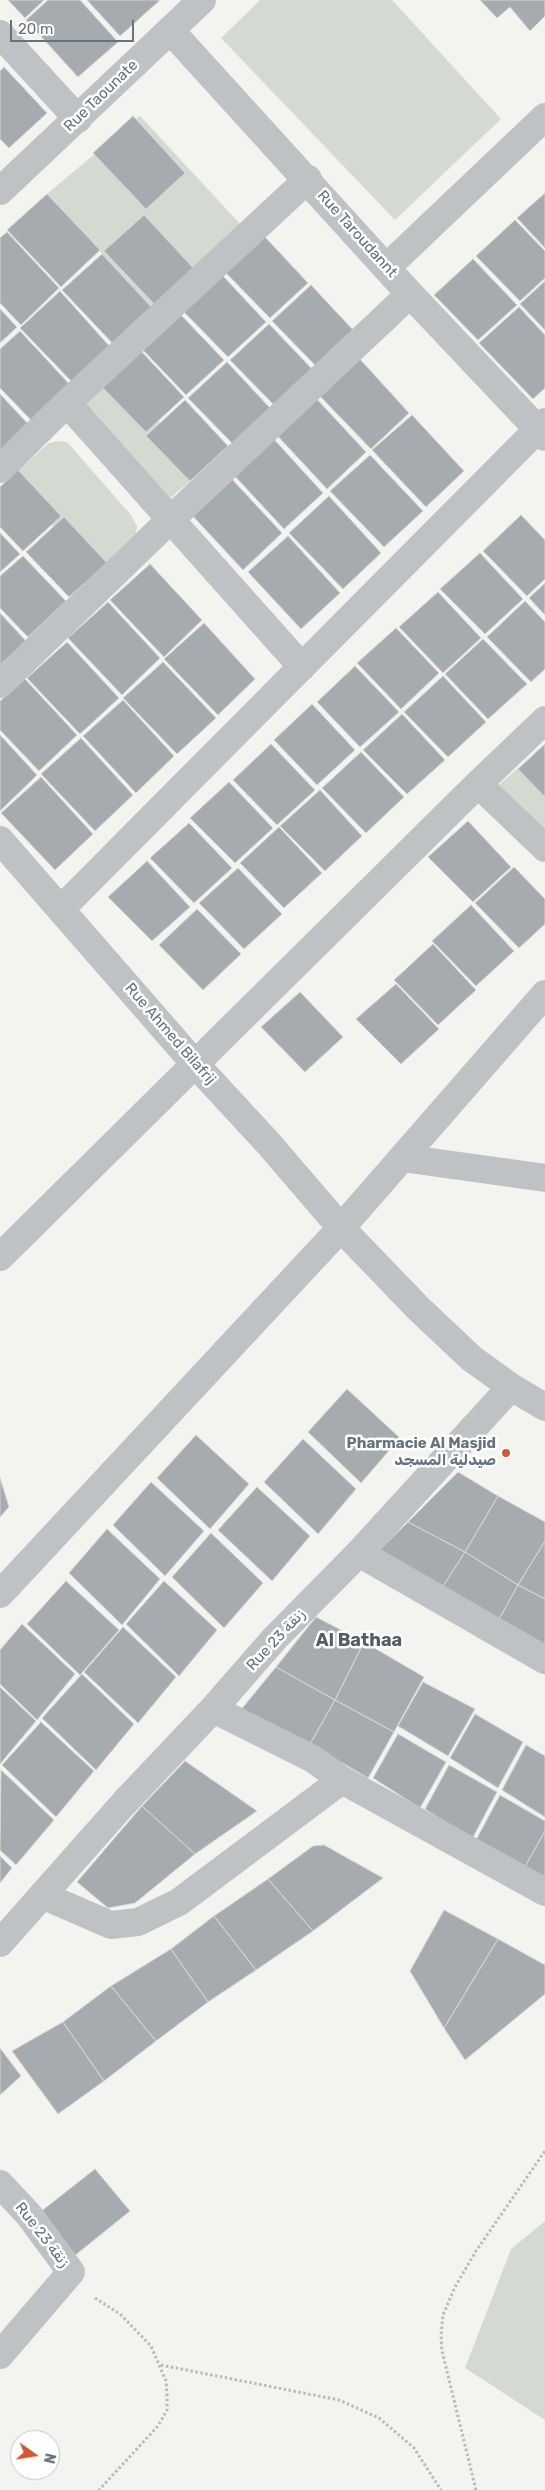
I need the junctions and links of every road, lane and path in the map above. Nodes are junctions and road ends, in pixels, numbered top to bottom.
1 (202, 0) edge
2 (170, 30) junction
3 (0, 34) edge
4 (545, 118) edge
5 (78, 119) junction
6 (308, 179) junction
7 (0, 191) edge
8 (386, 268) junction
9 (410, 294) junction
10 (67, 403) junction
11 (542, 429) edge
12 (0, 470) edge
13 (171, 519) junction
14 (302, 668) junction
15 (0, 684) edge
16 (545, 720) edge
17 (478, 784) junction
18 (0, 840) edge
19 (545, 848) edge
20 (61, 909) junction
21 (545, 994) edge
22 (196, 1065) junction
23 (402, 1158) junction
24 (545, 1178) edge
25 (341, 1228) junction
26 (0, 1257) edge
27 (511, 1387) junction
28 (545, 1407) edge
29 (359, 1553) junction
30 (0, 1594) edge
31 (545, 1660) edge
32 (213, 1709) junction
33 (342, 1780) junction
34 (545, 1892) edge
35 (44, 1896) junction
36 (0, 1943) edge
37 (545, 2151) edge
38 (0, 2184) edge
39 (71, 2272) junction
40 (0, 2355) edge
41 (161, 2365) junction
42 (99, 2490) edge
43 (441, 2490) edge
44 (476, 2490) edge

1 - 2 street, Rue Taounate
2 - 5 street, Rue Taounate
2 - 6 street, Rue Taroudannt
3 - 5 street
4 - 8 street
5 - 7 street, Rue Taounate
6 - 8 street, Rue Taroudannt
6 - 10 street
8 - 9 street, Rue Taroudannt
9 - 11 street, Rue Taroudannt
9 - 13 street
10 - 12 street
10 - 13 street
11 - 14 street
13 - 14 street
13 - 15 street
14 - 20 street
16 - 17 street
17 - 19 street
17 - 22 street
18 - 20 street, Rue Ahmed Bilafrij
20 - 22 street, Rue Ahmed Bilafrij
21 - 23 street
22 - 25 street, Rue Ahmed Bilafrij
22 - 26 street
23 - 24 street
23 - 25 street
25 - 27 street, Rue Ahmed Bilafrij
25 - 30 street
27 - 28 street, Rue Ahmed Bilafrij
27 - 29 street, Rue 23 زنقة
29 - 31 street
29 - 32 street, Rue 23 زنقة
32 - 33 street
32 - 35 street, Rue 23 زنقة
33 - 34 street
33 - 35 street
35 - 36 street, Rue 23 زنقة
37 - 44 path
38 - 39 street, Rue 23 زنقة
39 - 40 street, Rue 23 زنقة
39 - 41 path
41 - 42 path
41 - 43 path

